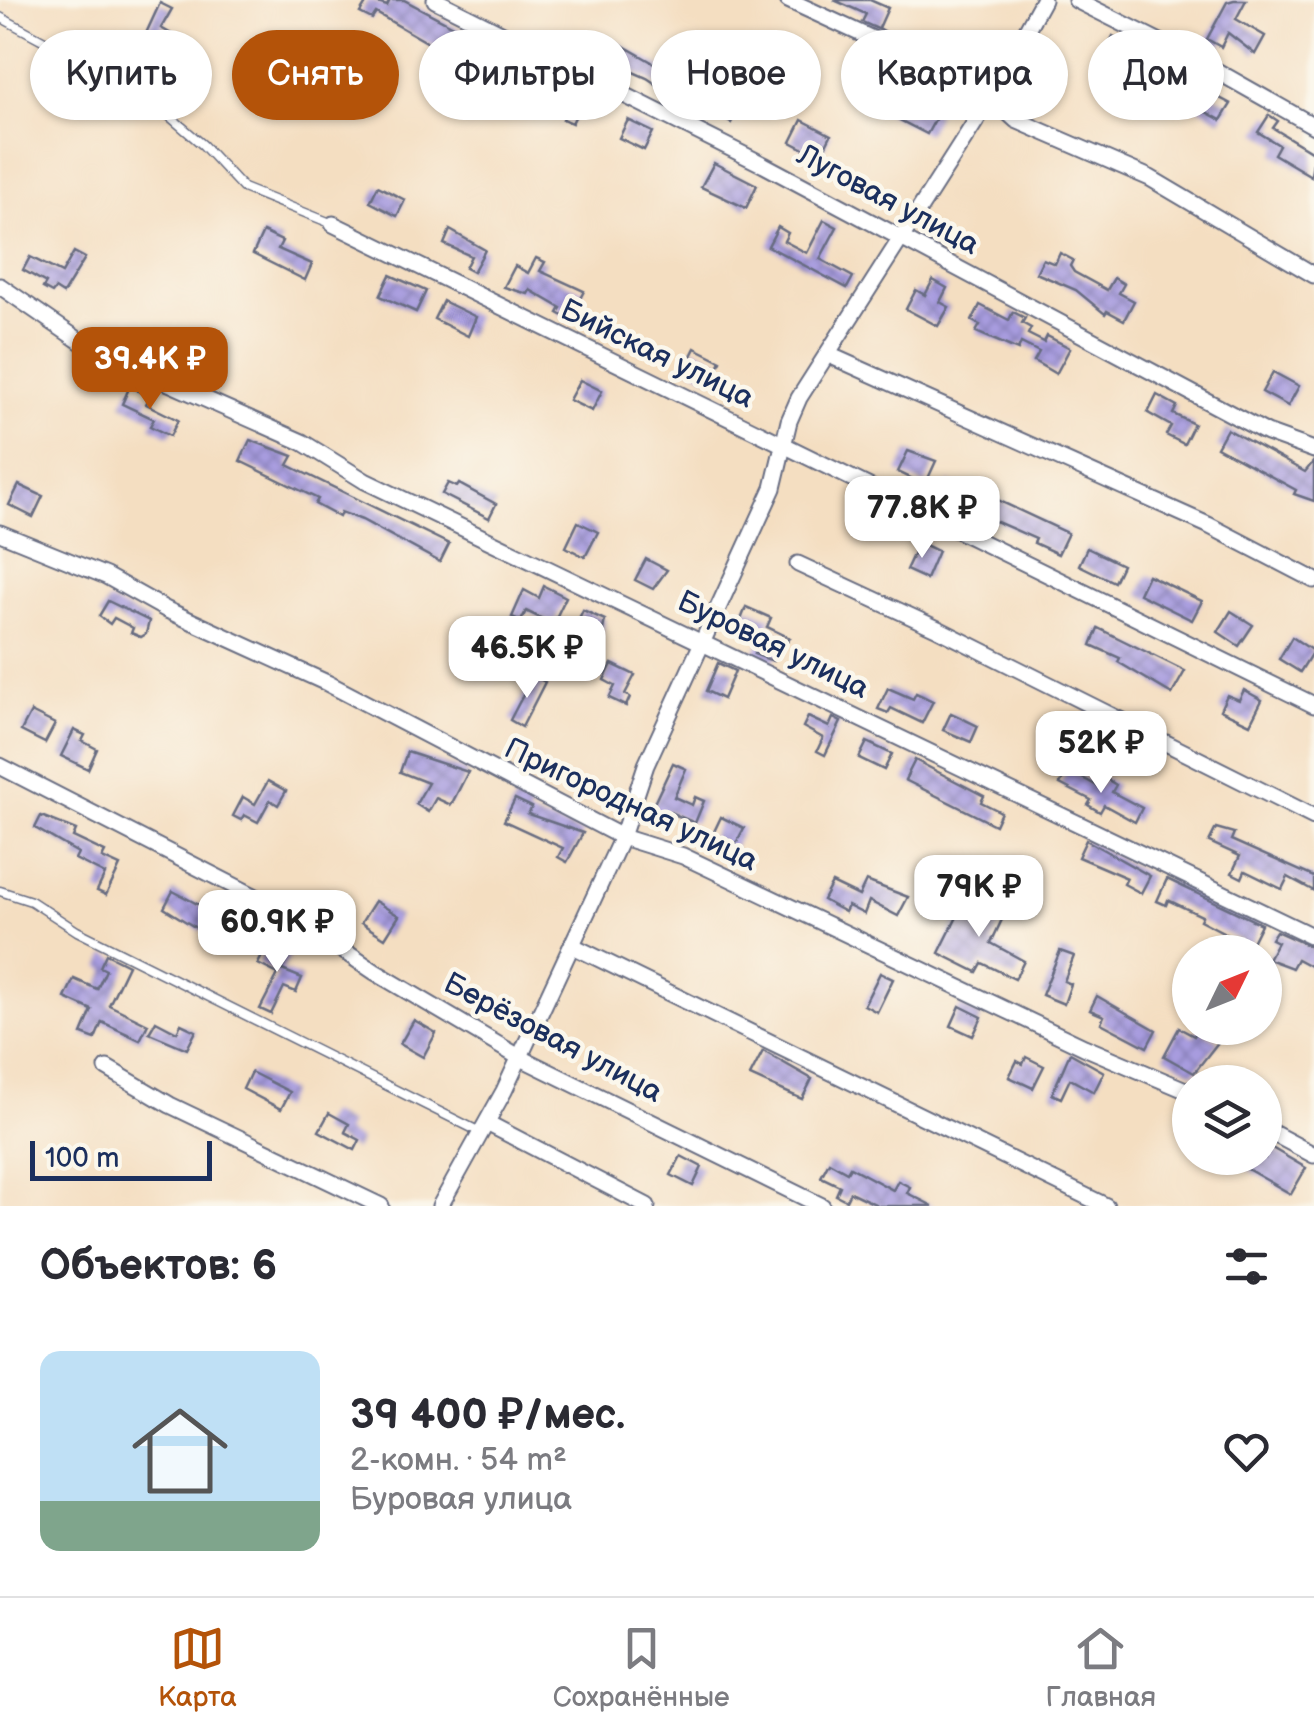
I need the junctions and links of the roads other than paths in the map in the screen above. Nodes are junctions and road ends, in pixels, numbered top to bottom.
1 (435, 0) edge
2 (788, 0) edge
3 (1043, 0) edge
4 (1076, 0) edge
5 (0, 17) edge
6 (853, 30) edge
7 (1027, 30) edge
8 (975, 120) edge
9 (1016, 120) edge
10 (1314, 126) edge
11 (333, 224) joint
12 (900, 239) junction
13 (1314, 275) edge
14 (0, 286) edge
15 (829, 355) junction
16 (783, 446) junction
17 (1314, 450) edge
18 (0, 533) edge
19 (798, 564) dead end
20 (1314, 580) edge
21 (702, 640) junction
22 (1314, 705) edge
23 (0, 766) edge
24 (1314, 817) edge
25 (622, 837) junction
26 (0, 891) edge
27 (1314, 937) edge
28 (574, 946) junction
29 (518, 1057) junction
30 (107, 1068) dead end
31 (1172, 1084) edge
32 (484, 1128) junction
33 (1282, 1138) edge
34 (1314, 1155) edge
35 (382, 1206) edge
36 (440, 1206) edge
37 (647, 1206) edge
38 (822, 1206) edge
39 (1106, 1206) edge

1 - 12 street, Луговая улица
2 - 6 street
3 - 7 street
4 - 10 street
5 - 11 lane, Бийская улица
8 - 12 street
9 - 13 street
11 - 16 street, Бийская улица
12 - 15 street
12 - 17 street, Луговая улица
14 - 21 street, Буровая улица
15 - 16 street
15 - 20 street
16 - 21 street
16 - 22 street, Бийская улица
18 - 25 street, Пригородная улица
19 - 24 street
21 - 25 street
21 - 27 street, Буровая улица
23 - 29 street, Берёзовая улица
25 - 28 street
25 - 31 street, Пригородная улица
26 - 32 lane
28 - 29 street
28 - 39 street
29 - 32 street
29 - 38 street, Берёзовая улица
30 - 35 street
32 - 36 street
32 - 37 street
33 - 34 street

